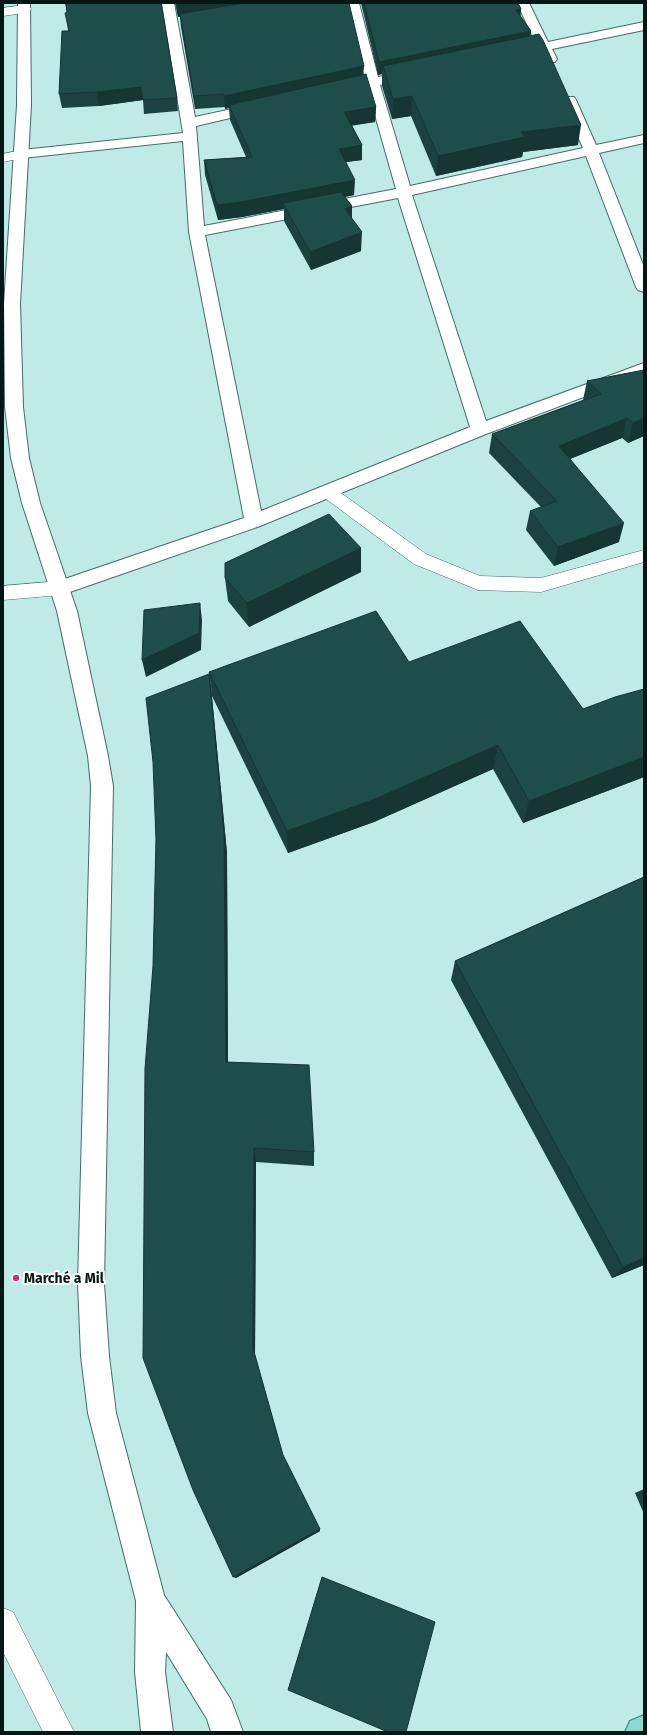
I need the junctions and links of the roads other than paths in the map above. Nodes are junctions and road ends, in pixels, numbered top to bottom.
1 (168, 3) edge
2 (353, 3) edge
3 (523, 3) edge
4 (24, 6) edge
5 (3, 12) edge
6 (186, 21) edge
7 (171, 24) junction
8 (644, 26) edge
9 (544, 46) junction
10 (505, 54) edge
11 (427, 70) edge
12 (557, 74) edge
13 (372, 82) junction
14 (563, 88) edge
15 (326, 92) edge
16 (273, 104) edge
17 (190, 129) junction
18 (644, 139) edge
19 (591, 150) junction
20 (12, 156) edge
21 (404, 192) junction
22 (197, 232) junction
23 (644, 287) edge
24 (8, 305) edge
25 (644, 368) edge
26 (480, 430) junction
27 (328, 492) junction
28 (254, 521) junction
29 (644, 556) edge
30 (60, 588) junction
31 (3, 593) edge
32 (151, 1601) junction
33 (3, 1622) edge
34 (644, 1731) edge
35 (59, 1732) edge
36 (158, 1732) edge
37 (228, 1732) edge
38 (641, 1732) edge

1 - 7 street
2 - 13 street
3 - 9 street
4 - 5 lane
4 - 20 street
6 - 7 street
7 - 17 street
8 - 9 street
9 - 10 street
9 - 12 street
11 - 13 street
13 - 15 street
13 - 21 street
14 - 19 street
16 - 17 street
17 - 20 street
17 - 22 street
18 - 19 street
19 - 21 street
19 - 23 street
20 - 24 street
21 - 22 street
21 - 26 street
22 - 28 street
24 - 30 street
25 - 26 street
26 - 27 street
27 - 28 street
27 - 29 lane
28 - 30 street
30 - 31 lane
30 - 32 street
32 - 36 street
32 - 37 street
33 - 35 lane
34 - 38 main road

